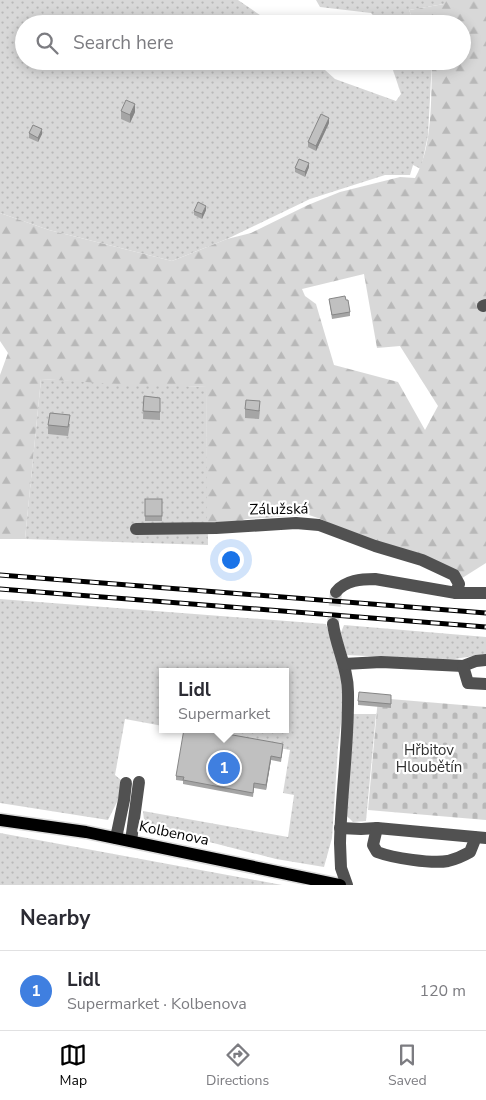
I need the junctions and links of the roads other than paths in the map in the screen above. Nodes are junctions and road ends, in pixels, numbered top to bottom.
1 (136, 529) dead end
2 (336, 592) dead end
3 (456, 593) junction
4 (486, 593) edge
5 (333, 624) tunnel mouth
6 (486, 660) edge
7 (344, 664) junction
8 (463, 666) junction
9 (486, 684) edge
10 (140, 782) dead end
11 (126, 783) dead end
12 (0, 820) edge
13 (340, 828) junction
14 (377, 828) junction
15 (116, 838) junction
16 (480, 838) edge
17 (131, 841) junction
18 (340, 885) edge
19 (347, 885) edge

1 - 3 street, Zálužská
2 - 3 street
3 - 4 street
5 - 7 street
6 - 8 street
7 - 8 street
7 - 13 street
8 - 9 street
10 - 17 street
11 - 15 street
12 - 15 main road, Kolbenova
13 - 14 street
13 - 19 street
14 - 16 street
14 - 16 street
15 - 17 main road, Kolbenova
17 - 18 main road, Kolbenova

